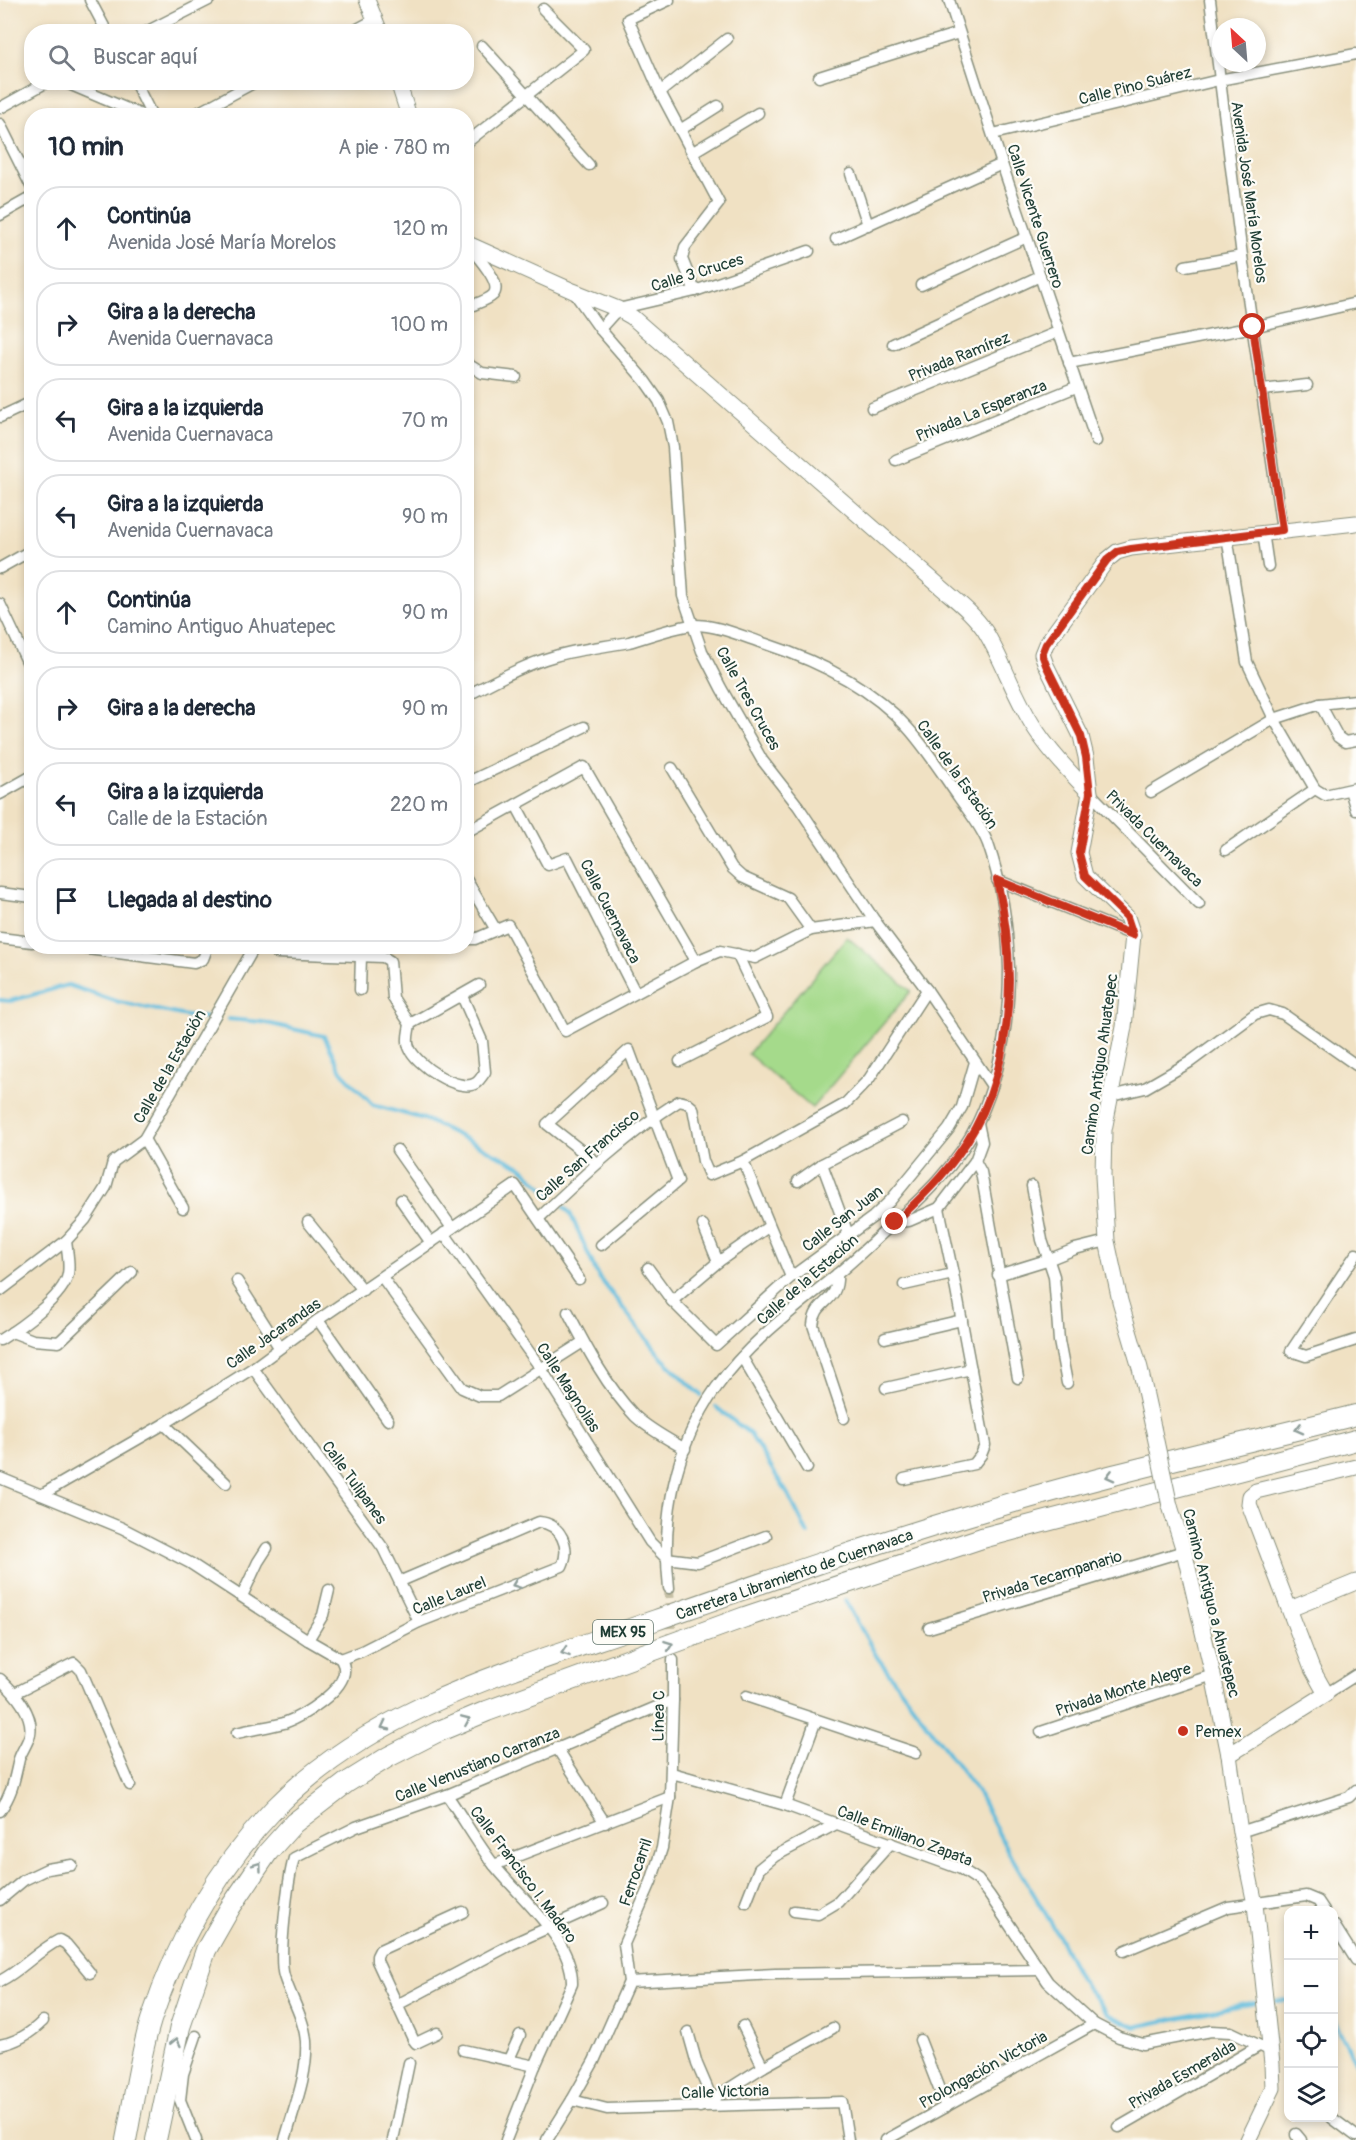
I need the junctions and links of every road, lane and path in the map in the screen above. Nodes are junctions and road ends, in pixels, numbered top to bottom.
1 (90, 0) edge
2 (209, 0) edge
3 (368, 0) edge
4 (669, 0) edge
5 (949, 0) edge
6 (1210, 0) edge
7 (543, 9) dead end
8 (103, 24) edge
9 (162, 24) edge
10 (378, 24) edge
11 (960, 33) junction
12 (727, 39) dead end
13 (482, 46) dead end
14 (1356, 54) edge
15 (819, 77) dead end
16 (1219, 80) junction
17 (33, 90) edge
18 (83, 90) edge
19 (139, 90) edge
20 (240, 90) edge
21 (401, 90) edge
22 (660, 92) junction
23 (526, 96) junction
24 (718, 106) dead end
25 (0, 108) edge
26 (125, 108) edge
27 (148, 108) edge
28 (207, 108) edge
29 (406, 108) edge
30 (758, 113) dead end
31 (0, 124) edge
32 (680, 130) junction
33 (993, 134) junction
34 (474, 137) edge
35 (693, 152) junction
36 (1002, 164) junction
37 (589, 165) dead end
38 (24, 172) edge
39 (851, 174) dead end
40 (24, 202) edge
41 (0, 215) edge
42 (868, 225) junction
43 (1027, 237) junction
44 (836, 239) dead end
45 (474, 246) edge
46 (809, 251) dead end
47 (474, 253) edge
48 (496, 256) junction
49 (1242, 256) junction
50 (1185, 266) dead end
51 (487, 270) junction
52 (1040, 276) junction
53 (921, 285) dead end
54 (573, 291) junction
55 (695, 291) junction
56 (1356, 303) edge
57 (474, 304) edge
58 (618, 309) junction
59 (1253, 327) junction
60 (600, 329) junction
61 (1058, 332) junction
62 (893, 344) dead end
63 (1069, 363) junction
64 (474, 368) edge
65 (516, 377) dead end
66 (1307, 385) dead end
67 (1076, 387) junction
68 (1262, 390) junction
69 (24, 406) edge
70 (872, 408) dead end
71 (0, 417) edge
72 (1096, 441) dead end
73 (896, 460) dead end
74 (1356, 523) edge
75 (1282, 530) junction
76 (1263, 532) junction
77 (1227, 536) junction
78 (24, 554) edge
79 (1268, 566) dead end
80 (0, 568) edge
81 (0, 604) edge
82 (693, 625) junction
83 (24, 655) edge
84 (474, 692) edge
85 (1356, 700) edge
86 (1320, 704) junction
87 (1274, 719) junction
88 (584, 727) dead end
89 (1356, 740) edge
90 (672, 768) dead end
91 (474, 779) edge
92 (24, 780) edge
93 (1315, 789) junction
94 (1353, 789) edge
95 (1151, 792) dead end
96 (1090, 793) junction
97 (0, 794) edge
98 (516, 805) junction
99 (1356, 810) edge
100 (474, 828) edge
101 (1226, 850) dead end
102 (997, 880) junction
103 (0, 893) edge
104 (474, 893) edge
105 (24, 896) edge
106 (1199, 904) dead end
107 (875, 921) junction
108 (496, 930) junction
109 (812, 930) junction
110 (1133, 935) junction
111 (0, 938) edge
112 (474, 939) edge
113 (24, 941) edge
114 (126, 954) edge
115 (205, 954) edge
116 (250, 954) edge
117 (305, 954) edge
118 (737, 954) junction
119 (361, 956) junction
120 (696, 961) junction
121 (479, 985) dead end
122 (360, 990) dead end
123 (927, 990) junction
124 (635, 992) junction
125 (462, 996) junction
126 (410, 1024) junction
127 (680, 1061) dead end
128 (975, 1062) junction
129 (1356, 1065) edge
130 (992, 1086) junction
131 (1111, 1096) junction
132 (654, 1117) junction
133 (902, 1122) dead end
134 (978, 1123) junction
135 (144, 1139) junction
136 (397, 1150) dead end
137 (743, 1161) junction
138 (975, 1161) junction
139 (597, 1163) junction
140 (822, 1164) junction
141 (798, 1181) dead end
142 (1032, 1186) dead end
143 (401, 1200) dead end
144 (183, 1208) dead end
145 (939, 1208) junction
146 (539, 1218) junction
147 (308, 1222) dead end
148 (895, 1222) junction
149 (703, 1225) dead end
150 (768, 1227) junction
151 (448, 1231) junction
152 (848, 1234) junction
153 (66, 1241) junction
154 (1107, 1241) junction
155 (431, 1243) junction
156 (601, 1245) dead end
157 (1356, 1254) edge
158 (1050, 1259) junction
159 (718, 1262) junction
160 (648, 1268) dead end
161 (132, 1272) dead end
162 (837, 1274) junction
163 (953, 1274) junction
164 (998, 1275) junction
165 (382, 1277) junction
166 (791, 1277) junction
167 (579, 1279) dead end
168 (237, 1281) dead end
169 (904, 1285) dead end
170 (363, 1290) junction
171 (0, 1291) edge
172 (672, 1301) junction
173 (567, 1312) dead end
174 (318, 1320) junction
175 (962, 1320) junction
176 (12, 1332) junction
177 (885, 1338) dead end
178 (0, 1340) edge
179 (1356, 1340) edge
180 (583, 1342) junction
181 (279, 1347) junction
182 (742, 1357) junction
183 (253, 1368) junction
184 (542, 1370) junction
185 (971, 1370) junction
186 (1018, 1378) dead end
187 (1067, 1383) dead end
188 (886, 1388) dead end
189 (1356, 1415) edge
190 (844, 1418) dead end
191 (388, 1420) dead end
192 (164, 1424) junction
193 (1153, 1427) joint
194 (1356, 1440) edge
195 (685, 1449) junction
196 (1356, 1467) edge
197 (807, 1468) dead end
198 (904, 1479) dead end
199 (1, 1483) edge
200 (225, 1483) dead end
201 (41, 1495) junction
202 (766, 1536) dead end
203 (267, 1548) dead end
204 (1184, 1551) junction
205 (666, 1558) junction
206 (400, 1581) junction
207 (1356, 1582) edge
208 (669, 1588) tunnel mouth
209 (329, 1590) dead end
210 (242, 1596) junction
211 (1290, 1608) junction
212 (419, 1622) junction
213 (929, 1628) dead end
214 (309, 1640) junction
215 (341, 1659) junction
216 (673, 1660) tunnel mouth
217 (1213, 1675) junction
218 (1356, 1676) edge
219 (0, 1679) edge
220 (15, 1693) junction
221 (1326, 1694) junction
222 (746, 1696) dead end
223 (674, 1700) junction
224 (816, 1720) junction
225 (237, 1732) dead end
226 (1041, 1732) dead end
227 (557, 1748) junction
228 (916, 1753) dead end
229 (1229, 1755) junction
230 (672, 1773) junction
231 (130, 1785) dead end
232 (447, 1796) junction
233 (670, 1797) junction
234 (1354, 1797) edge
235 (785, 1805) junction
236 (0, 1811) edge
237 (605, 1823) junction
238 (836, 1824) junction
239 (1240, 1832) junction
240 (891, 1843) junction
241 (72, 1865) dead end
242 (494, 1865) junction
243 (0, 1900) edge
244 (746, 1902) dead end
245 (603, 1903) dead end
246 (1255, 1904) junction
247 (1321, 1906) edge
248 (794, 1911) dead end
249 (464, 1912) dead end
250 (548, 1927) junction
251 (1338, 1931) edge
252 (1124, 1951) dead end
253 (1356, 1960) edge
254 (1040, 1970) junction
255 (90, 1973) dead end
256 (0, 1981) edge
257 (628, 1982) junction
258 (397, 2005) junction
259 (43, 2021) dead end
260 (1094, 2024) junction
261 (743, 2026) dead end
262 (833, 2028) dead end
263 (688, 2032) dead end
264 (437, 2033) dead end
265 (520, 2034) dead end
266 (196, 2036) dead end
267 (920, 2040) dead end
268 (0, 2045) edge
269 (1265, 2049) junction
270 (463, 2050) dead end
271 (509, 2059) junction
272 (409, 2063) dead end
273 (534, 2066) junction
274 (763, 2067) junction
275 (712, 2099) junction
276 (572, 2100) junction
277 (700, 2107) junction
278 (946, 2107) junction
279 (1337, 2122) edge
280 (1119, 2127) dead end
281 (1356, 2136) edge
282 (126, 2140) edge
283 (156, 2140) edge
284 (196, 2140) edge
285 (285, 2140) edge
286 (393, 2140) edge
287 (506, 2140) edge
288 (547, 2140) edge
289 (848, 2140) edge
290 (886, 2140) edge
291 (1248, 2140) edge

1 - 8 street
2 - 9 street
3 - 10 street
4 - 22 street
5 - 11 street, Calle Vicente Guerrero
6 - 16 street, Avenida José María Morelos
7 - 23 street
11 - 15 street
11 - 33 street, Calle Vicente Guerrero
12 - 22 street
13 - 23 street
14 - 16 street, Calle Pino Suárez
16 - 33 street, Calle Pino Suárez
16 - 49 street, Avenida José María Morelos
17 - 25 street
18 - 26 street
19 - 27 street
20 - 28 street
21 - 29 street
22 - 32 street
23 - 34 street
23 - 37 street
24 - 32 street
30 - 35 street
31 - 38 street
32 - 35 street
33 - 36 street, Calle Vicente Guerrero
35 - 55 street
36 - 42 street
36 - 43 street, Calle Vicente Guerrero
39 - 42 street
40 - 41 street
42 - 44 street
43 - 52 street, Calle Vicente Guerrero
43 - 53 street
45 - 48 street
46 - 55 street, Calle 3 Cruces
47 - 51 street
48 - 51 street
48 - 54 street
49 - 50 street
49 - 59 street, Avenida José María Morelos
51 - 57 street
52 - 61 street, Calle Vicente Guerrero
52 - 62 street
54 - 58 street
54 - 60 street, Calle Tres Cruces
55 - 58 street, Calle 3 Cruces
56 - 59 street
58 - 60 street
58 - 96 street
59 - 63 street
59 - 68 street, Avenida José María Morelos
60 - 82 street, Calle Tres Cruces
61 - 63 street, Calle Vicente Guerrero
61 - 70 street, Privada Ramírez
63 - 67 street, Calle Vicente Guerrero
64 - 65 street
66 - 68 street
67 - 72 street, Calle Vicente Guerrero
67 - 73 street, Privada La Esperanza
68 - 75 street, Avenida José María Morelos
69 - 71 street
74 - 75 street
75 - 76 street
76 - 77 street
76 - 79 street
77 - 87 street
77 - 96 street
78 - 80 street
81 - 83 street
82 - 84 street, Calle de la Estación
82 - 102 street, Calle de la Estación
82 - 107 street, Calle Tres Cruces
85 - 86 street
86 - 87 street
86 - 89 street
87 - 93 street
87 - 95 street
88 - 91 street
90 - 109 street
92 - 97 street
93 - 94 street
93 - 101 street
94 - 99 street
96 - 106 street, Privada Cuernavaca
96 - 110 street
98 - 100 street
98 - 120 street
98 - 124 street, Calle Cuernavaca
102 - 110 street
102 - 130 street, Calle de la Estación
103 - 105 street
104 - 108 street
107 - 109 street
107 - 123 street, Calle Tres Cruces
108 - 112 street
108 - 124 street
109 - 118 street
110 - 131 street, Camino Antiguo Ahuatepec
111 - 113 street
114 - 115 street
116 - 135 street, Calle de la Estación
117 - 119 street
118 - 120 street
118 - 127 street
119 - 122 street
119 - 126 street
120 - 124 street
121 - 125 street
123 - 128 street, Calle Tres Cruces
123 - 137 street
125 - 126 street
125 - 126 street
128 - 130 street, Calle Tres Cruces
128 - 152 street, Calle San Juan
129 - 131 street
130 - 134 street, Calle de la Estación
131 - 154 street, Camino Antiguo Ahuatepec
132 - 137 street, Calle San Francisco
132 - 139 street, Calle San Francisco
132 - 139 street
132 - 156 street
133 - 140 street
134 - 138 street
134 - 148 street, Calle de la Estación
135 - 144 street
135 - 153 street, Calle de la Estación
136 - 151 street, Calle Magnolias
137 - 150 street
138 - 145 street
138 - 164 street
139 - 146 street, Calle San Francisco
140 - 141 street
140 - 152 street
142 - 158 street
143 - 155 street
145 - 148 street
145 - 163 street
146 - 151 street, Calle Jacarandas
146 - 167 street
147 - 170 street
148 - 162 street, Calle de la Estación
149 - 159 street
150 - 159 street
150 - 166 street
151 - 155 street, Calle Jacarandas
151 - 184 street, Calle Magnolias
152 - 166 street, Calle San Juan
153 - 171 street, Calle de la Estación
153 - 176 street
154 - 158 street
154 - 193 street, Camino Antiguo Ahuatepec
155 - 165 street, Calle Jacarandas
157 - 179 street
158 - 164 street
158 - 187 street
159 - 172 street
160 - 172 street
161 - 176 street
162 - 182 street, Calle de la Estación
162 - 190 street
163 - 169 street
163 - 175 street
164 - 186 street
165 - 170 street, Calle Jacarandas
165 - 184 street
166 - 172 street, Calle San Juan
168 - 181 street
170 - 174 street, Calle Jacarandas
173 - 180 street
174 - 181 street, Calle Jacarandas
174 - 191 street
175 - 177 street
175 - 185 street
176 - 178 street
180 - 184 street
180 - 195 street
181 - 183 street, Calle Jacarandas
182 - 195 street, Calle de la Estación
182 - 197 street
183 - 192 street, Calle Jacarandas
183 - 206 street, Calle Tulipanes
184 - 205 street, Calle Magnolias
185 - 188 street
185 - 198 street
189 -> 282 highway, Carretera Libramiento de Cuernavaca / MEX 95
192 - 200 street
192 - 201 street, Calle Jacarandas
193 - 204 street, Camino Antiguo a Ahuatepec, bridge
283 -> 194 highway, Carretera Libramiento de Cuernavaca / MEX 95
195 - 205 street, Calle de la Estación
196 - 211 street
199 - 201 street
201 - 210 street
202 - 205 street
203 - 210 street
204 - 213 street, Privada Tecampanario
204 - 217 street, Camino Antiguo a Ahuatepec
205 - 208 street, Calle de la Estación
206 - 212 street, Calle Tulipanes
206 -> 212 street, Calle Laurel
207 - 211 street
209 - 214 street
210 - 214 street
211 - 221 street
212 - 215 street, Calle Laurel
214 - 215 street
215 - 225 street
216 - 223 street, Línea C
217 - 226 street, Privada Monte Alegre
217 - 229 street, Camino Antiguo a Ahuatepec
218 - 221 street
219 - 220 street
220 - 231 street
220 - 236 street
221 - 229 street
222 - 224 street
223 - 227 street, Calle Venustiano Carranza
223 - 230 street, Línea C
224 - 228 street
224 - 235 street
227 - 232 street, Calle Venustiano Carranza
227 - 237 street
229 - 239 street, Camino Antiguo a Ahuatepec
230 - 233 street, Ferrocarril
230 - 235 street, Calle Emiliano Zapata
232 - 242 street, Calle Francisco I. Madero
232 - 285 street, Calle Venustiano Carranza
233 - 237 street
233 - 257 street, Ferrocarril
234 - 239 street
235 - 238 street, Calle Emiliano Zapata
237 - 242 street
238 - 240 street, Calle Emiliano Zapata
238 - 244 street
239 - 246 street, Camino Antiguo a Ahuatepec
240 - 248 street
240 - 254 street, Calle Emiliano Zapata
241 - 243 street
242 - 250 street, Calle Francisco I. Madero
245 - 250 street
246 - 247 street
246 - 252 street
246 - 269 street, Camino Antiguo a Ahuatepec
249 - 258 street
250 - 258 street
250 - 273 street, Calle Francisco I. Madero
251 - 253 street
254 - 257 street
254 - 260 street, Calle Emiliano Zapata
255 - 256 street
257 - 276 street
258 - 264 street
259 - 268 street
260 - 269 street, Calle Emiliano Zapata
260 - 278 street, Prolongación Victoria
261 - 274 street
262 - 274 street
263 - 275 street
265 - 271 street
266 - 284 street
267 - 278 street
269 - 280 street, Privada Esmeralda
269 - 291 street, Camino Antiguo a Ahuatepec
270 - 271 street
271 - 273 street
272 - 286 street
273 - 287 street, Calle Francisco I. Madero
274 - 275 street
275 - 277 street
276 - 277 street, Calle Victoria
276 - 288 street
277 - 289 street, Calle Victoria
278 - 290 street, Prolongación Victoria
279 - 281 street

